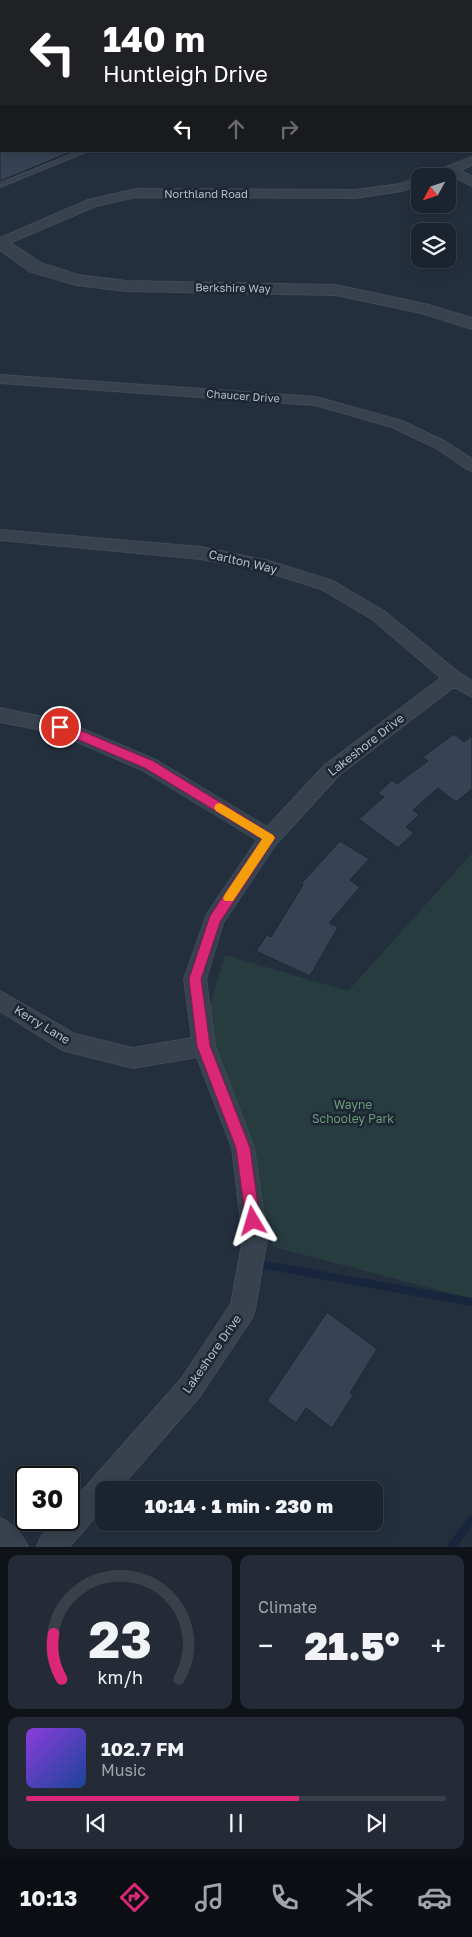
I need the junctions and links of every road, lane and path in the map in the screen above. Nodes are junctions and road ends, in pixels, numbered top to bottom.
1 (82, 152) edge
2 (472, 161) edge
3 (456, 169) edge
4 (456, 173) edge
5 (472, 182) edge
6 (411, 184) edge
7 (0, 185) edge
8 (0, 243) edge
9 (472, 324) edge
10 (0, 379) edge
11 (472, 466) edge
12 (0, 535) edge
13 (453, 678) junction
14 (472, 690) edge
15 (0, 715) edge
16 (269, 838) junction
17 (0, 1000) edge
18 (204, 1046) junction
19 (0, 1532) edge
20 (14, 1547) edge
21 (51, 1547) edge

1 - 7 lane
2 - 3 street
4 - 5 street
6 - 8 street, Northland Road
8 - 9 street, Berkshire Way
10 - 11 street, Chaucer Drive
12 - 13 street, Carlton Way
13 - 14 street
13 - 16 street, Lakeshore Drive
15 - 16 street
16 - 18 street, Lakeshore Drive
17 - 18 street, Kerry Lane
18 - 21 street, Lakeshore Drive
19 - 20 street

